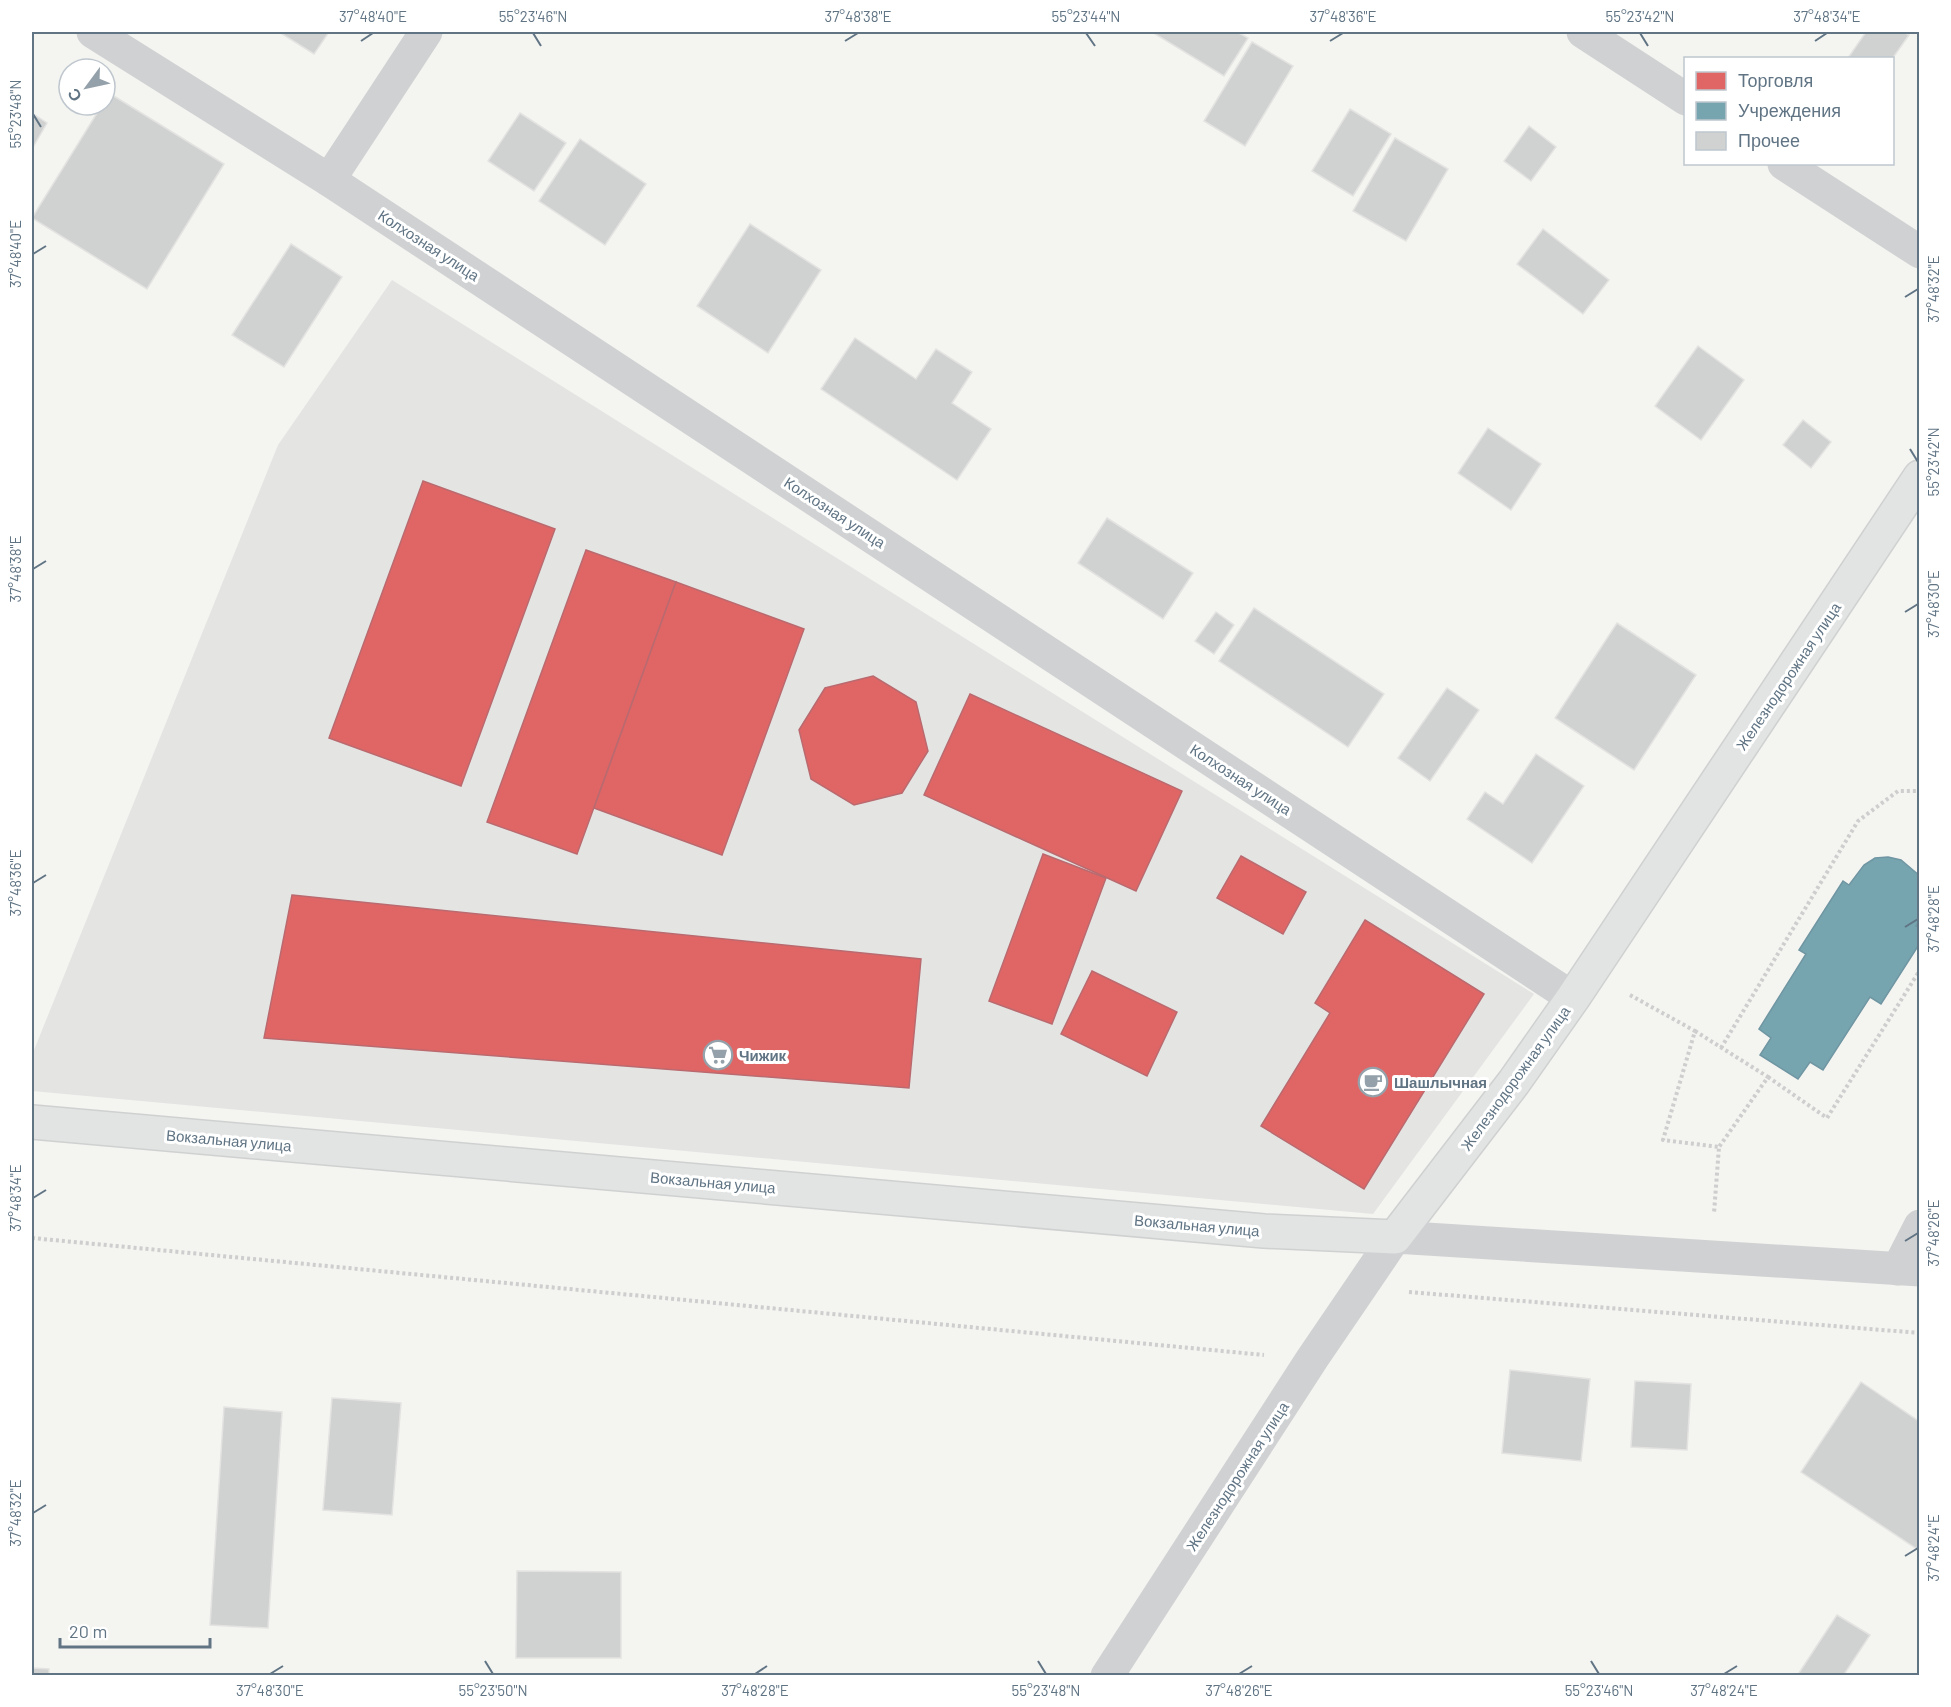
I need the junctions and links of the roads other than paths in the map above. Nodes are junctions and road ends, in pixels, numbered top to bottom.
1 (93, 32) edge
2 (426, 32) edge
3 (1583, 32) edge
4 (1684, 98) edge
5 (1786, 165) edge
6 (329, 180) junction
7 (1920, 252) edge
8 (1920, 477) edge
9 (1573, 998) junction
10 (32, 1122) edge
11 (1920, 1226) edge
12 (1395, 1238) junction
13 (1909, 1269) edge
14 (1107, 1676) edge

1 - 6 street, Колхозная улица
2 - 6 street
3 - 4 street
5 - 7 street
6 - 9 street, Колхозная улица
8 - 9 main road, Железнодорожная улица
9 - 12 main road, Железнодорожная улица
10 - 12 main road, Вокзальная улица
11 - 13 street
12 - 13 street
12 - 14 street, Железнодорожная улица

